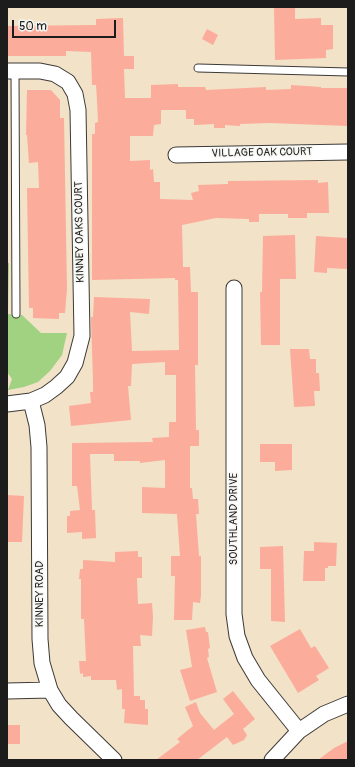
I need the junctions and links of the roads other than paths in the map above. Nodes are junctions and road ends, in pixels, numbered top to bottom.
1 (198, 68) dead end
2 (11, 71) edge
3 (348, 72) edge
4 (348, 152) edge
5 (176, 155) dead end
6 (234, 288) dead end
7 (16, 314) dead end
8 (31, 402) junction
9 (7, 404) edge
10 (50, 690) junction
11 (7, 691) edge
12 (348, 704) edge
13 (299, 731) junction
14 (114, 760) edge
15 (272, 760) edge

1 - 3 lane
2 - 7 lane
2 - 8 street, KINNEY OAKS COURT
4 - 5 street, VILLAGE OAK COURT
6 - 13 street, SOUTHLAND DRIVE
8 - 9 street, KINNEY OAKS COURT
8 - 10 street, KINNEY ROAD
10 - 11 street
10 - 14 street, KINNEY ROAD
12 - 13 street
13 - 15 street

